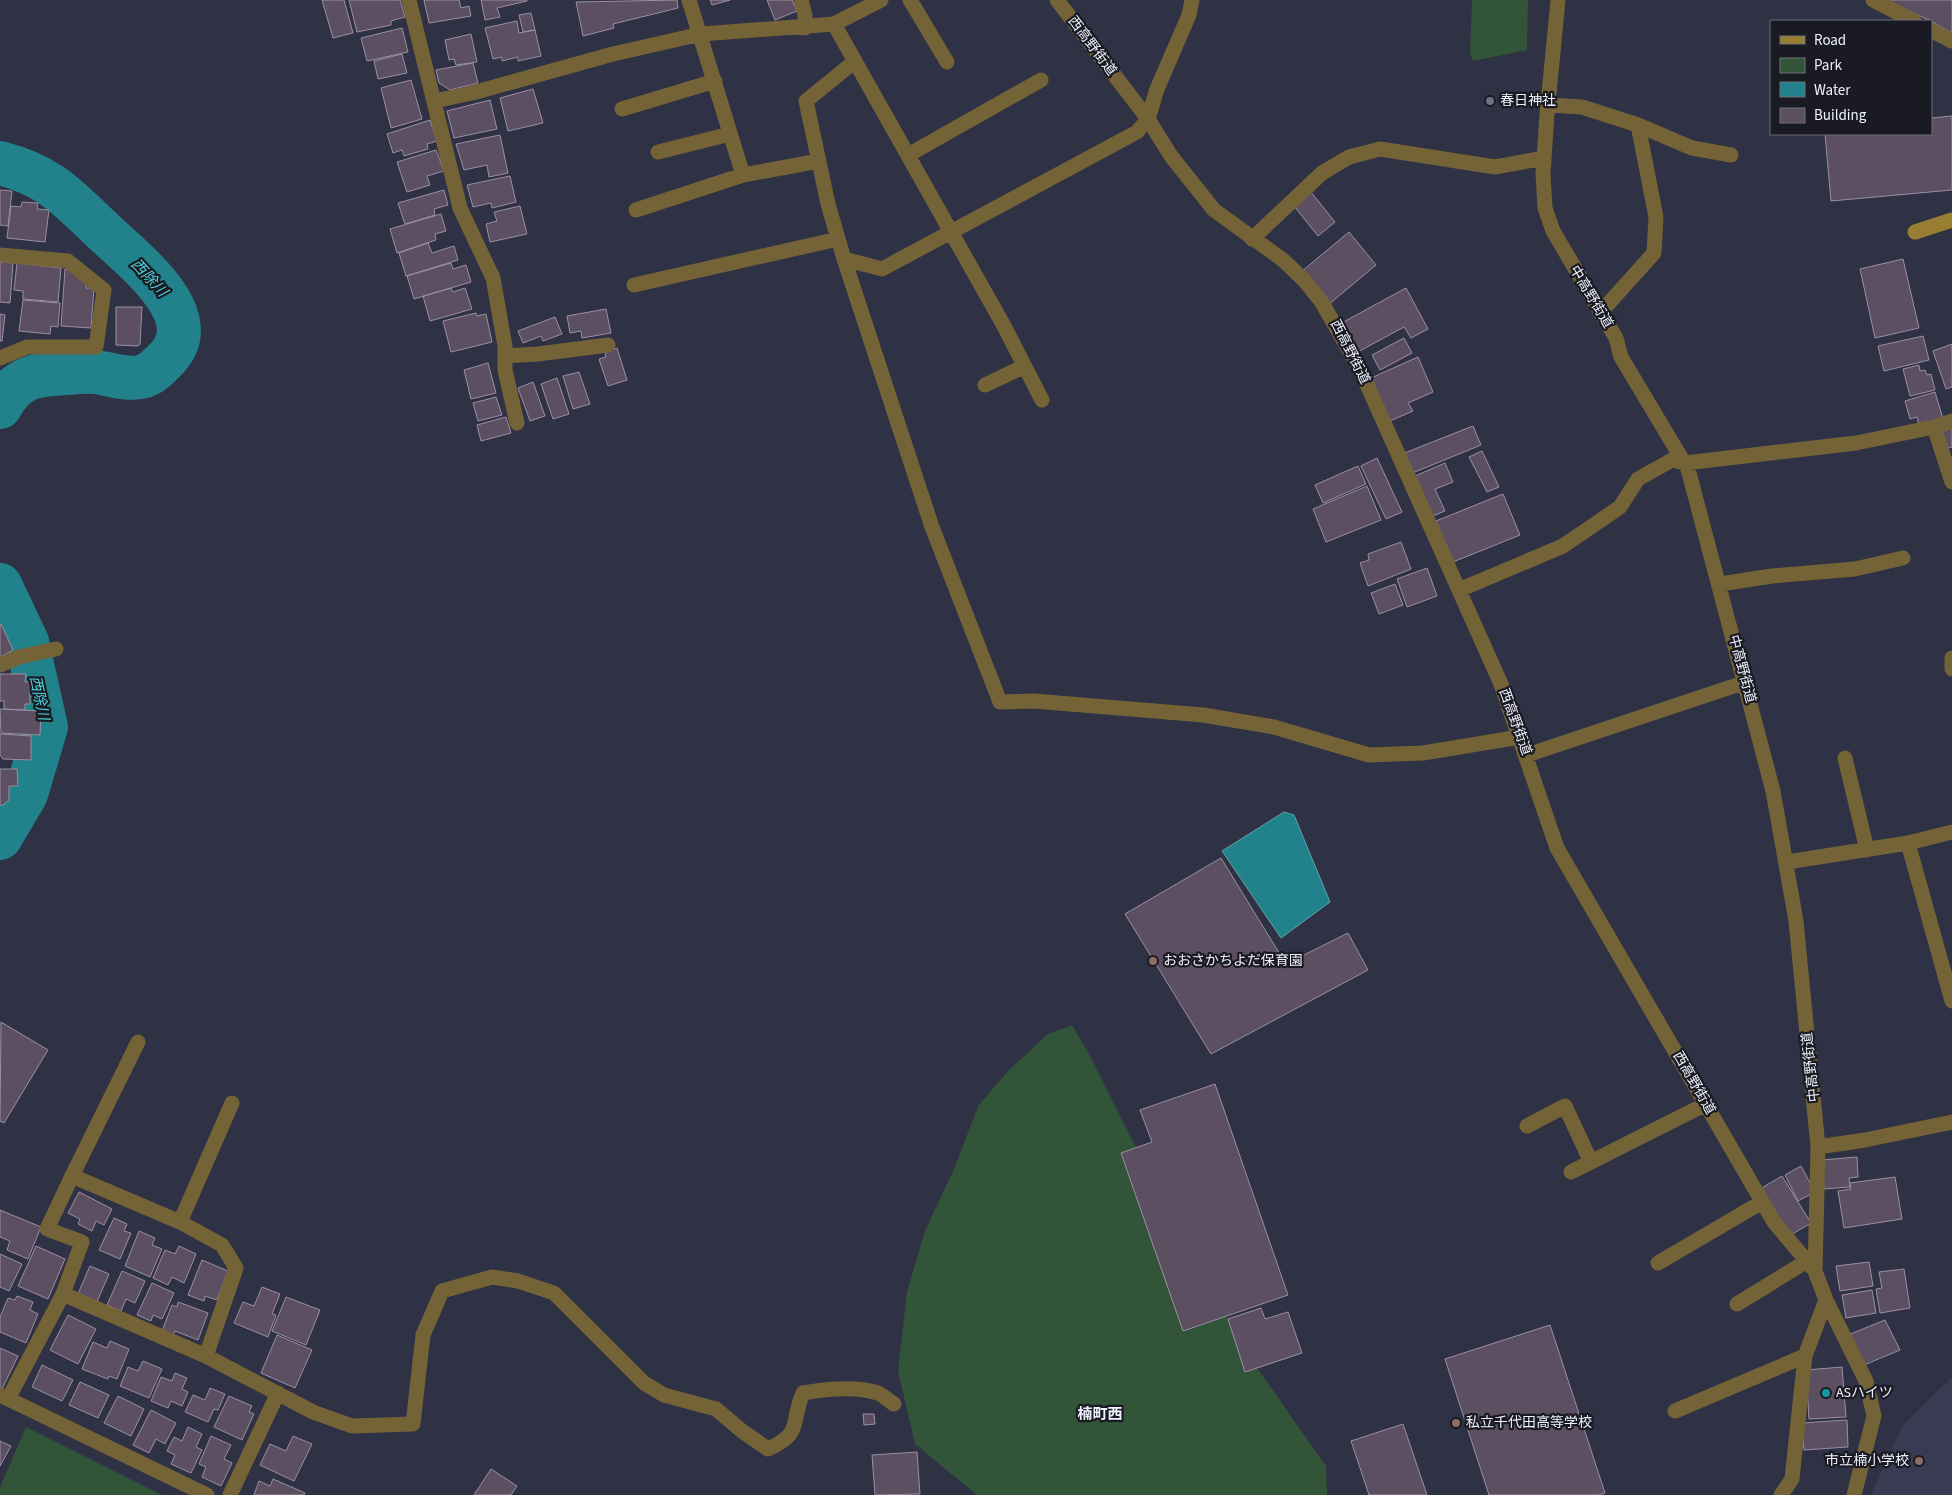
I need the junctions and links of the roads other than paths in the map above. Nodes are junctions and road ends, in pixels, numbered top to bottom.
1 (409, 0) edge
2 (688, 0) edge
3 (801, 0) edge
4 (881, 0) edge
5 (910, 0) edge
6 (1057, 0) edge
7 (1192, 0) edge
8 (1558, 0) edge
9 (1873, 0) edge
10 (1912, 20) edge
11 (834, 24) junction
12 (805, 28) junction
13 (1932, 31) edge
14 (701, 34) junction
15 (1952, 41) edge
16 (855, 61) junction
17 (947, 62) dead end
18 (1041, 80) dead end
19 (715, 81) junction
20 (435, 100) junction
21 (1548, 105) junction
22 (622, 109) dead end
23 (1148, 120) junction
24 (1638, 125) junction
25 (730, 134) junction
26 (658, 152) dead end
27 (908, 155) junction
28 (1731, 155) dead end
29 (1544, 158) junction
30 (819, 161) junction
31 (743, 175) junction
32 (636, 210) dead end
33 (1952, 220) edge
34 (1915, 232) dead end
35 (952, 234) junction
36 (838, 239) junction
37 (1252, 239) junction
38 (0, 255) edge
39 (844, 259) junction
40 (634, 285) dead end
41 (1600, 313) junction
42 (608, 345) dead end
43 (504, 356) junction
44 (0, 358) edge
45 (1023, 367) junction
46 (985, 385) dead end
47 (1042, 400) dead end
48 (1952, 421) edge
49 (516, 424) dead end
50 (1934, 427) junction
51 (1684, 463) junction
52 (1952, 482) edge
53 (1902, 558) dead end
54 (1720, 584) junction
55 (1459, 590) junction
56 (56, 649) dead end
57 (1952, 658) edge
58 (0, 665) edge
59 (1952, 669) edge
60 (1746, 682) junction
61 (1520, 737) junction
62 (1527, 755) junction
63 (1846, 758) dead end
64 (1952, 832) edge
65 (1908, 843) junction
66 (1867, 850) junction
67 (1787, 862) junction
68 (1952, 1001) edge
69 (138, 1042) dead end
70 (232, 1103) dead end
71 (1706, 1104) junction
72 (1952, 1122) edge
73 (1527, 1126) dead end
74 (1818, 1147) junction
75 (1591, 1162) junction
76 (1571, 1172) dead end
77 (72, 1176) junction
78 (1762, 1202) junction
79 (180, 1222) junction
80 (1658, 1263) dead end
81 (1811, 1266) junction
82 (63, 1294) junction
83 (1826, 1300) junction
84 (1737, 1304) dead end
85 (206, 1356) junction
86 (1805, 1356) junction
87 (278, 1393) junction
88 (4, 1397) edge
89 (894, 1404) dead end
90 (1675, 1411) dead end
91 (207, 1495) edge
92 (230, 1495) edge
93 (1781, 1495) edge
94 (1854, 1495) edge

1 - 20 street
2 - 14 street
3 - 12 street
4 - 11 street
5 - 17 street
6 - 23 street, 西高野街道
7 - 23 street
8 - 21 street, 中高野街道
9 - 10 street
11 - 12 street
11 - 16 street
12 - 14 street
13 - 15 street
14 - 19 street
14 - 20 street
16 - 27 street
16 - 30 street
18 - 27 street
19 - 22 street
19 - 25 street
20 - 43 street
21 - 24 street
21 - 29 street, 中高野街道
23 - 35 street
23 - 37 street, 西高野街道
24 - 28 street
24 - 41 street
25 - 26 street
25 - 31 street
27 - 35 street
29 - 37 street
29 - 41 street, 中高野街道
30 - 31 street
30 - 36 street
31 - 32 street
33 - 34 street
35 - 39 street
35 - 45 street
36 - 39 street
36 - 40 street
37 - 55 street, 西高野街道
38 - 44 street
39 - 61 street
41 - 51 street, 中高野街道
42 - 43 street
43 - 49 street
45 - 46 street
45 - 47 street
48 - 50 street
50 - 51 street
50 - 52 street
51 - 54 street, 中高野街道
51 - 55 street
53 - 54 street
54 - 60 street, 中高野街道
55 - 61 street, 西高野街道
56 - 58 street
57 - 59 street
60 - 62 street
60 - 67 street, 中高野街道
61 - 62 street, 西高野街道
62 - 71 street, 西高野街道
63 - 66 street
64 - 65 street
65 - 66 street
65 - 68 street
66 - 67 street
67 - 74 street, 中高野街道
69 - 77 street
70 - 79 street
71 - 75 street
71 - 78 street, 西高野街道
72 - 74 street
73 - 75 street
74 - 81 street, 中高野街道
75 - 76 street
77 - 79 street
77 - 82 street
78 - 80 street
78 - 81 street, 西高野街道
79 - 85 street
81 - 83 street, 西高野街道
81 - 84 street
82 - 85 street
82 - 88 street
83 - 86 street
83 - 94 street, 西高野街道
85 - 87 street
86 - 90 street
86 - 93 street
87 - 89 street
87 - 92 street
88 - 91 street

